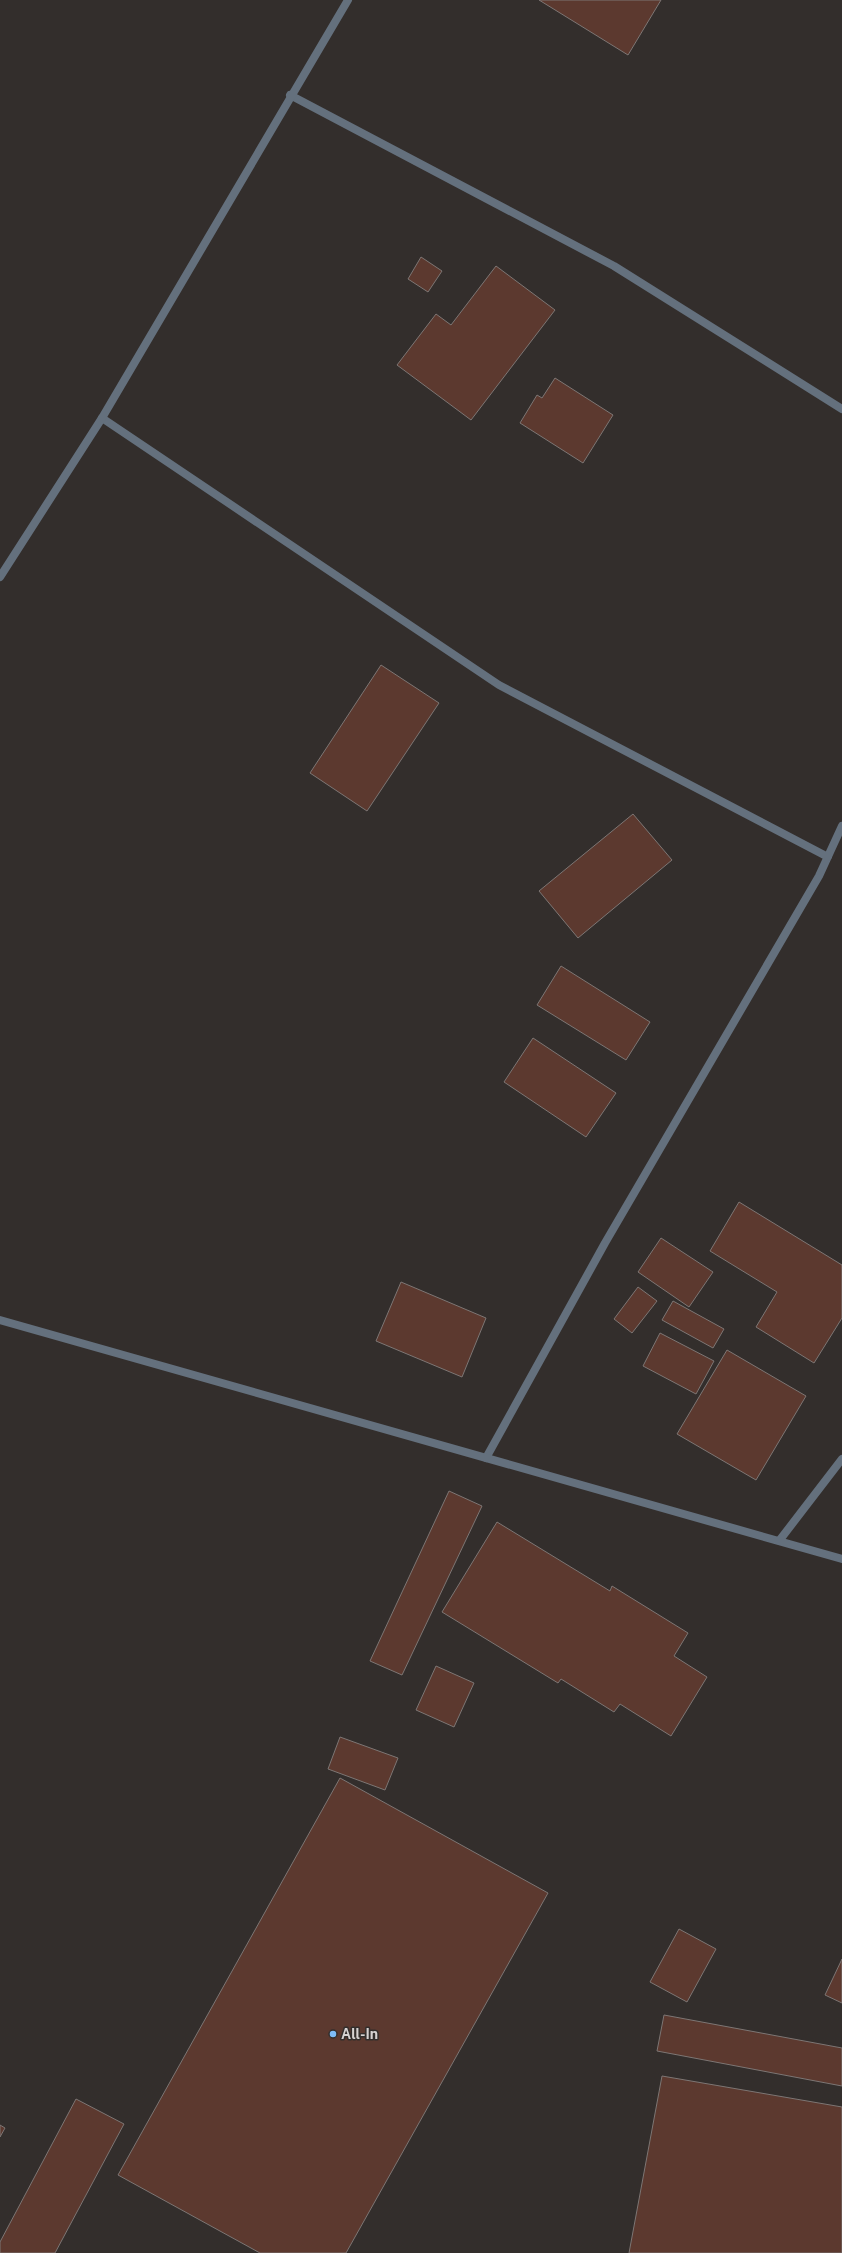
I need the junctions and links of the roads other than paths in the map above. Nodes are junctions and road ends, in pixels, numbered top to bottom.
1 (348, 0) edge
2 (290, 96) junction
3 (842, 408) edge
4 (102, 418) junction
5 (0, 577) edge
6 (842, 826) edge
7 (828, 857) junction
8 (0, 1320) edge
9 (486, 1458) junction
10 (842, 1459) edge
11 (779, 1541) junction
12 (842, 1559) edge

1 - 2 street
2 - 3 street
2 - 4 street
4 - 5 street
4 - 7 street
6 - 7 street
7 - 9 street
8 - 9 street
9 - 11 street
10 - 11 street
11 - 12 street

